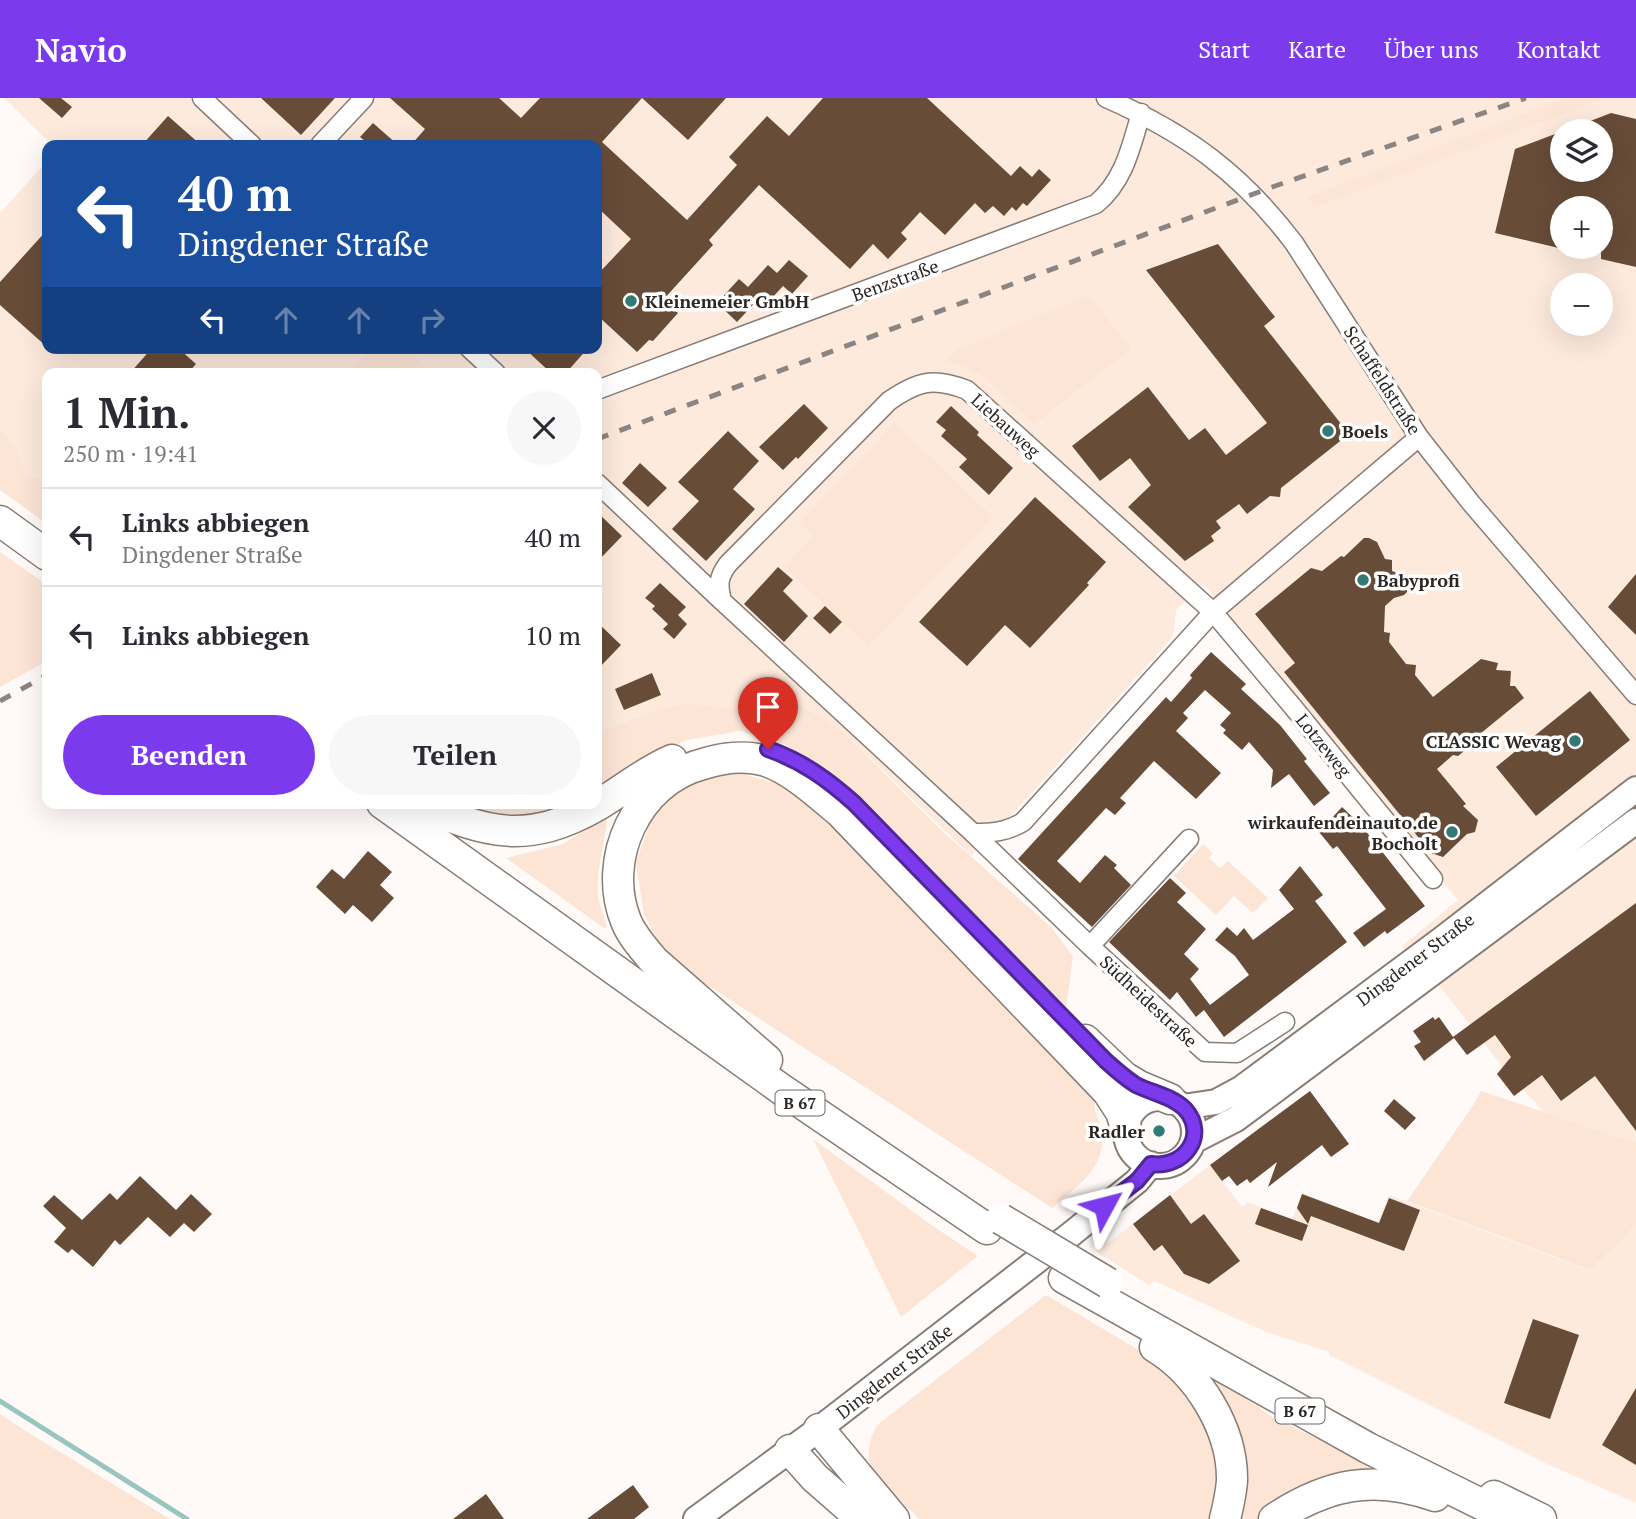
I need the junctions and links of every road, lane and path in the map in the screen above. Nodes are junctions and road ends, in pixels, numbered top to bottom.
1 (202, 98) edge
2 (364, 98) edge
3 (1106, 98) edge
4 (1141, 113) junction
5 (247, 140) edge
6 (325, 140) edge
7 (475, 354) edge
8 (491, 368) edge
9 (602, 388) edge
10 (1419, 437) junction
11 (602, 488) edge
12 (0, 521) edge
13 (42, 551) edge
14 (723, 601) junction
15 (1213, 612) junction
16 (1636, 695) edge
17 (1636, 789) edge
18 (602, 802) edge
19 (390, 809) edge
20 (416, 809) edge
21 (430, 809) edge
22 (589, 809) edge
23 (1636, 821) edge
24 (972, 833) junction
25 (1189, 839) dead end
26 (1433, 879) dead end
27 (1090, 946) junction
28 (1285, 1022) dead end
29 (766, 1060) junction
30 (1176, 1103) junction
31 (1193, 1141) junction
32 (1136, 1147) junction
33 (994, 1224) junction
34 (1095, 1293) junction
35 (819, 1429) junction
36 (790, 1450) junction
37 (696, 1519) edge
38 (862, 1519) edge
39 (894, 1519) edge
40 (1225, 1519) edge
41 (1274, 1519) edge
42 (1488, 1519) edge
43 (1511, 1519) edge
44 (1541, 1519) edge

1 - 5 street
2 - 6 street
3 - 4 street, Schaffeldstraße
4 - 9 street, Benzstraße
4 - 10 street, Schaffeldstraße
7 - 8 street
10 - 15 street
10 - 16 street, Schaffeldstraße
11 - 14 street
12 - 13 highway
14 - 15 street, Liebauweg
14 - 24 street
15 - 24 street
15 - 26 street, Lotzeweg
17 - 30 main road, Dingdener Straße
18 - 30 highway
19 - 33 highway, B 67
20 - 29 highway, B 67
21 - 22 highway
23 - 31 main road, Dingdener Straße
24 - 27 street, Südheidestraße
25 - 27 street, Südheidestraße
27 - 28 street, Südheidestraße
29 - 32 highway
29 - 33 highway, B 67
30 - 31 main road
30 - 32 main road, Dingdener Straße
31 - 32 main road, Dingdener Straße
32 - 35 main road, Dingdener Straße
33 - 34 highway, B 67, bridge
33 - 34 highway, B 67
34 - 40 highway
34 - 43 highway, B 67
34 - 44 highway, B 67
35 - 36 main road, Dingdener Straße
35 - 39 highway
36 - 37 main road, Dingdener Straße
36 - 38 highway
41 - 42 highway

